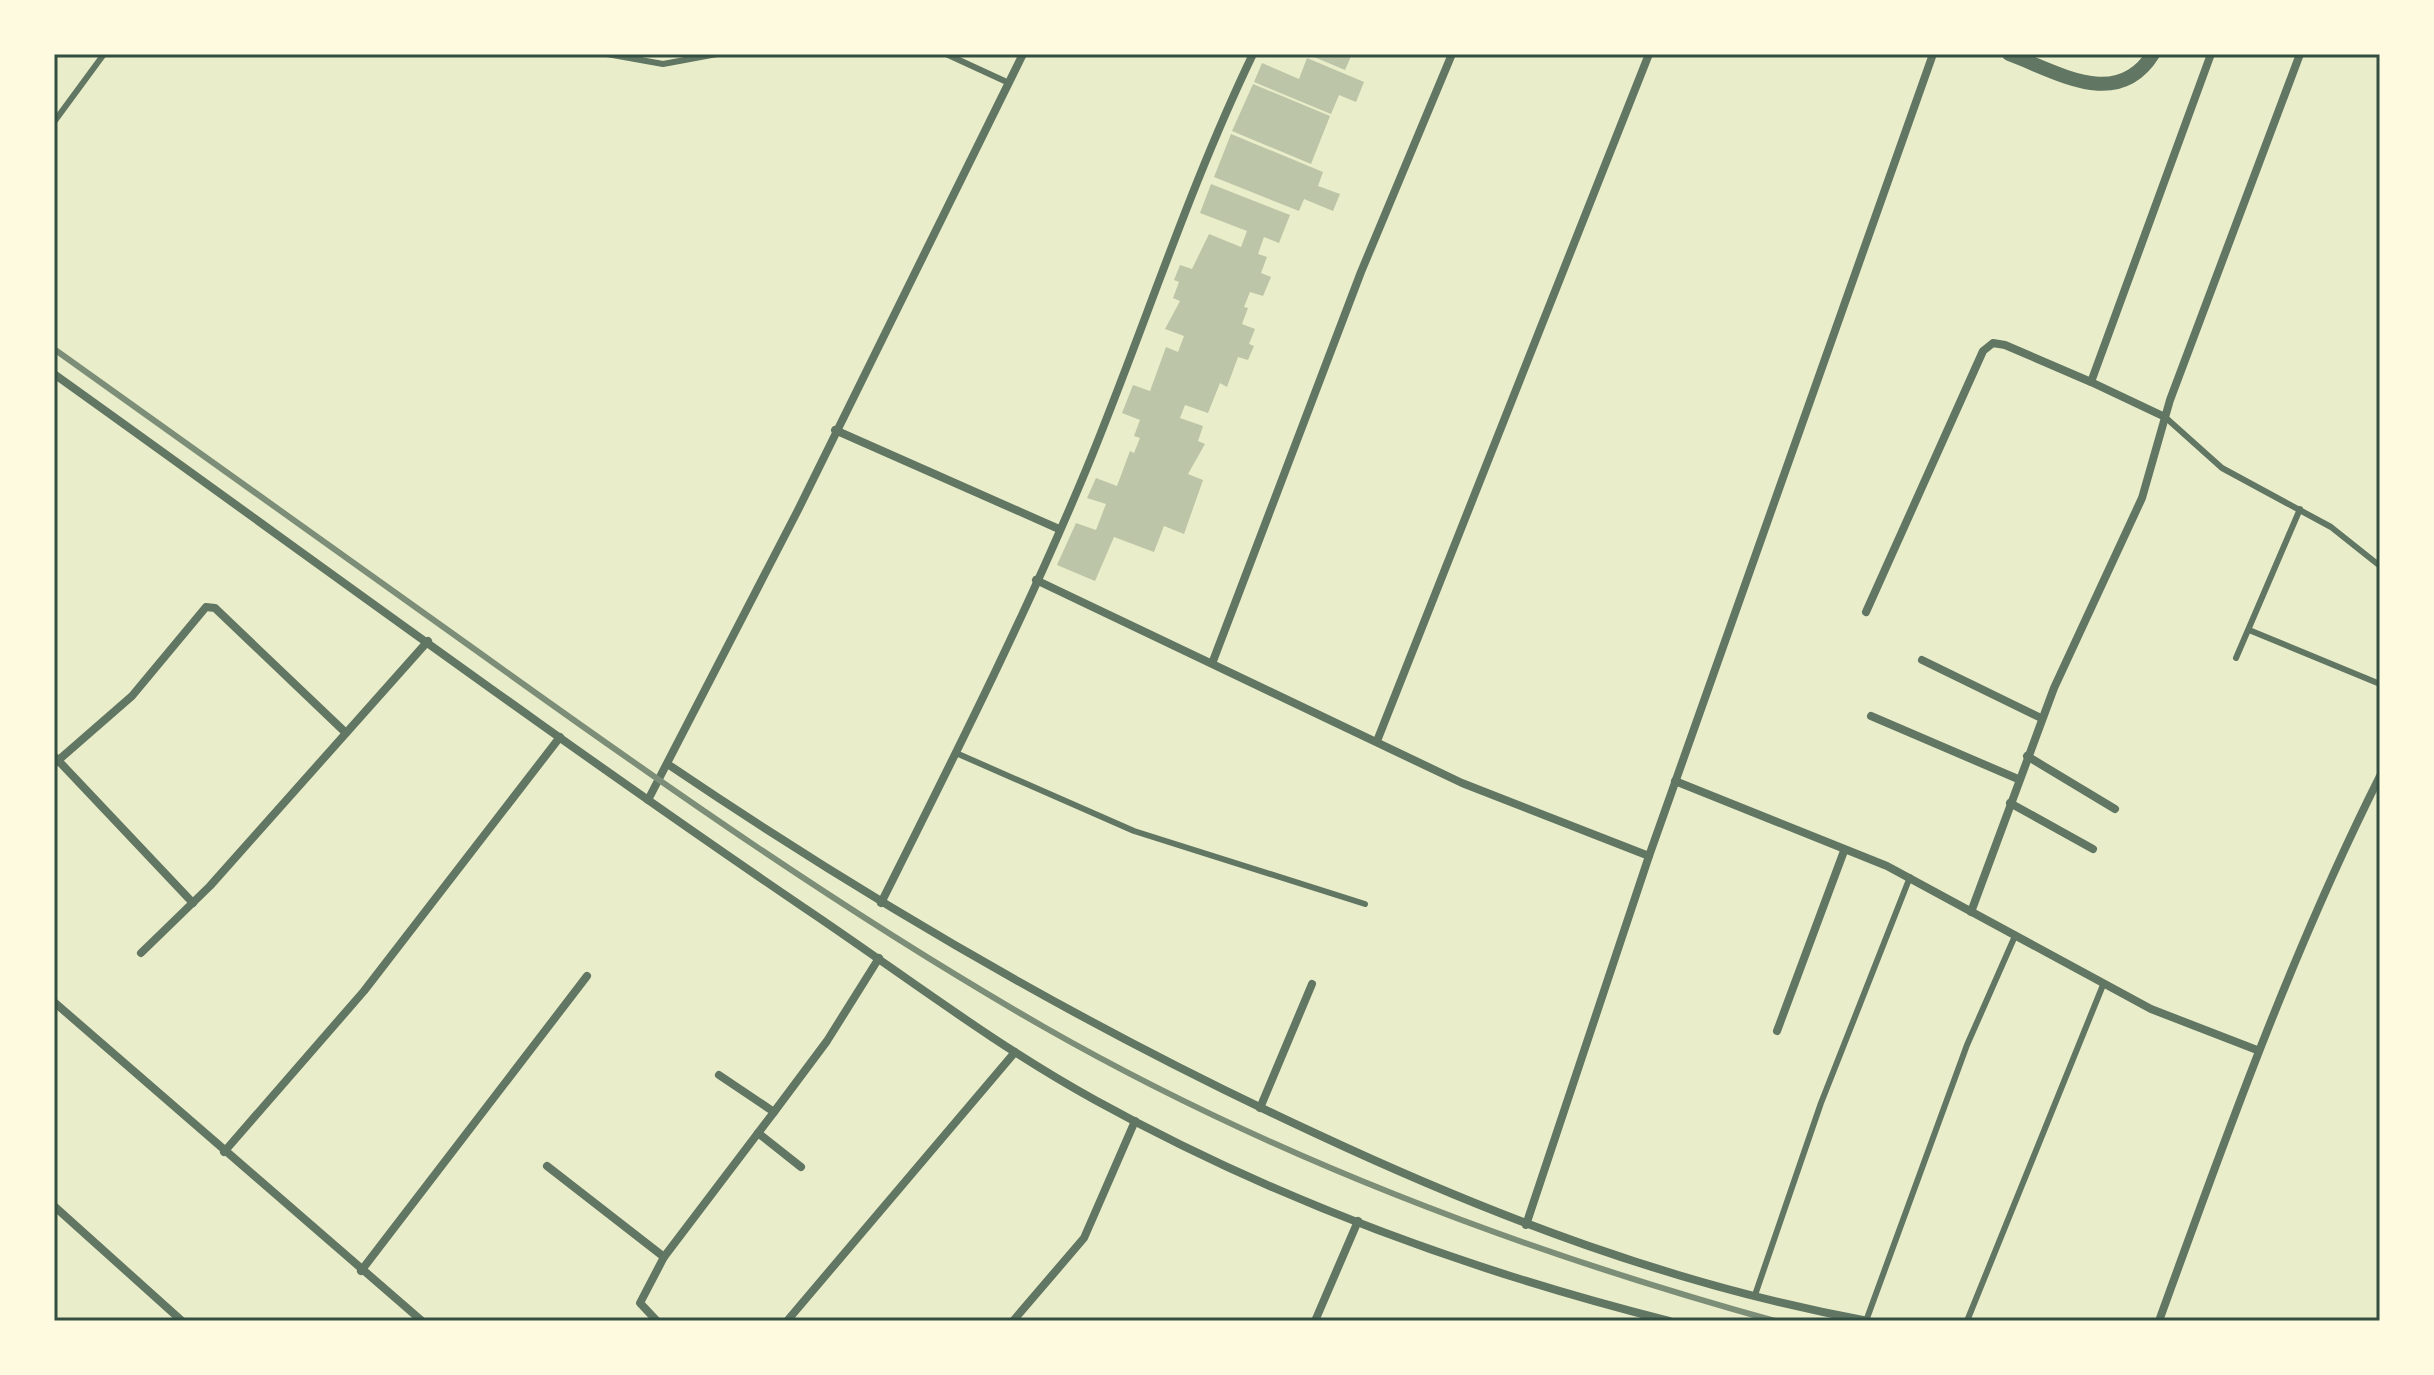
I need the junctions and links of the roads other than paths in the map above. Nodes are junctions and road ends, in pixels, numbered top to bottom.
1 (104, 54) edge
2 (607, 54) edge
3 (717, 54) edge
4 (946, 54) edge
5 (1023, 54) edge
6 (1253, 54) edge
7 (1452, 54) edge
8 (1649, 54) edge
9 (1933, 54) edge
10 (2009, 54) edge
11 (2153, 54) edge
12 (2211, 54) edge
13 (2300, 54) edge
14 (1009, 83) junction
15 (54, 122) edge
16 (54, 374) edge
17 (2091, 382) junction
18 (2165, 417) junction
19 (835, 430) junction
20 (2300, 509) junction
21 (1059, 529) junction
22 (2380, 566) edge
23 (1036, 580) junction
24 (1866, 612) dead end
25 (2249, 630) junction
26 (428, 641) junction
27 (2236, 658) dead end
28 (1922, 660) dead end
29 (1213, 661) junction
30 (2380, 684) edge
31 (1871, 716) dead end
32 (2041, 718) junction
33 (346, 733) junction
34 (560, 737) junction
35 (1377, 741) junction
36 (956, 753) junction
37 (2027, 756) junction
38 (55, 761) edge
39 (669, 765) junction
40 (2380, 776) edge
41 (2018, 779) junction
42 (1675, 781) junction
43 (648, 800) junction
44 (2010, 803) junction
45 (2115, 809) dead end
46 (2093, 849) dead end
47 (1844, 851) junction
48 (1649, 856) junction
49 (1910, 877) junction
50 (193, 903) junction
51 (881, 903) junction
52 (1365, 904) dead end
53 (1971, 912) junction
54 (2015, 936) junction
55 (141, 953) dead end
56 (879, 958) junction
57 (587, 976) dead end
58 (1312, 984) dead end
59 (2103, 985) junction
60 (54, 1002) edge
61 (1777, 1031) dead end
62 (2257, 1050) junction
63 (1015, 1052) junction
64 (719, 1075) dead end
65 (1260, 1108) junction
66 (774, 1112) junction
67 (1135, 1121) junction
68 (758, 1133) junction
69 (224, 1152) junction
70 (547, 1166) dead end
71 (801, 1167) dead end
72 (54, 1206) edge
73 (1358, 1221) junction
74 (1526, 1225) junction
75 (664, 1257) junction
76 (361, 1271) junction
77 (1755, 1295) junction
78 (1643, 1318) edge
79 (182, 1321) edge
80 (422, 1321) edge
81 (657, 1321) edge
82 (787, 1321) edge
83 (1013, 1321) edge
84 (1315, 1321) edge
85 (1669, 1321) edge
86 (1867, 1321) edge
87 (1967, 1321) edge
88 (2159, 1321) edge

1 - 15 lane
2 - 3 lane
4 - 14 lane
5 - 14 street
6 - 21 street
7 - 29 street
8 - 35 street
9 - 42 street
10 - 11 street
12 - 17 street
13 - 18 street
14 - 19 street
16 - 26 street
17 - 18 street
17 - 24 street
18 - 20 lane
18 - 32 street
19 - 21 street
19 - 39 street
20 - 22 lane
20 - 25 lane
21 - 23 street
23 - 29 street
23 - 36 street
25 - 27 lane
25 - 30 lane
26 - 33 street
26 - 34 street
28 - 32 street
29 - 35 street
31 - 41 street
32 - 37 street
33 - 38 street
33 - 50 street
34 - 43 street
34 - 69 street
35 - 48 street
36 - 51 street
36 - 52 lane
37 - 41 street
37 - 45 street
38 - 50 street
39 - 43 street
39 - 51 street
40 - 62 street
41 - 44 street
42 - 47 street
42 - 48 street
43 - 56 street
44 - 46 street
44 - 53 street
47 - 49 street
47 - 61 street
48 - 74 street
49 - 53 street
49 - 77 lane
50 - 55 street
51 - 65 street
53 - 54 street
54 - 59 street
54 - 86 lane
56 - 63 street
56 - 66 street
57 - 76 street
58 - 65 street
59 - 62 street
59 - 87 lane
60 - 69 street
62 - 88 street
63 - 67 street
63 - 82 street
64 - 66 street
65 - 74 street
66 - 68 street
67 - 73 street
67 - 83 street
68 - 71 street
68 - 75 street
69 - 76 street
70 - 75 street
72 - 79 street
73 - 78 street
73 - 84 street
74 - 77 street
75 - 81 street
76 - 80 street
77 - 86 street
78 - 85 street

